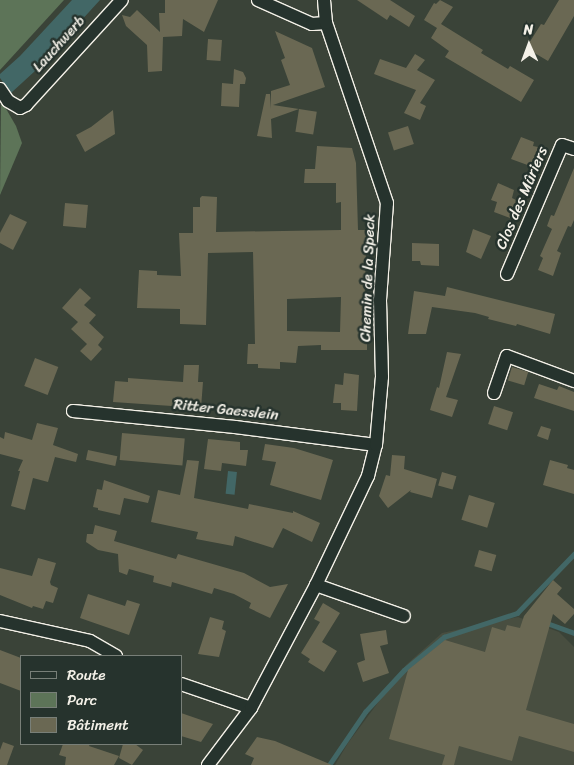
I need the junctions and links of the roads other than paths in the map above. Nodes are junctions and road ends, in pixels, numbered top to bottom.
1 (122, 0) edge
2 (258, 0) edge
3 (324, 0) edge
4 (326, 23) junction
5 (0, 90) edge
6 (574, 148) edge
7 (508, 274) dead end
8 (574, 381) edge
9 (494, 393) dead end
10 (73, 411) dead end
11 (376, 445) junction
12 (316, 585) junction
13 (404, 616) dead end
14 (0, 621) edge
15 (114, 655) edge
16 (182, 684) edge
17 (251, 708) junction
18 (208, 765) edge

1 - 5 street, Lauchwerb
2 - 4 street
3 - 4 street, Chemin de la Speck
4 - 11 street, Chemin de la Speck
6 - 7 street, Clos des Mûriers
8 - 9 street
10 - 11 street, Ritter Gaesslein
11 - 12 street, Chemin de la Speck
12 - 13 street
12 - 17 street, Chemin de la Speck
14 - 15 street
16 - 17 street
17 - 18 street, Chemin de la Speck

